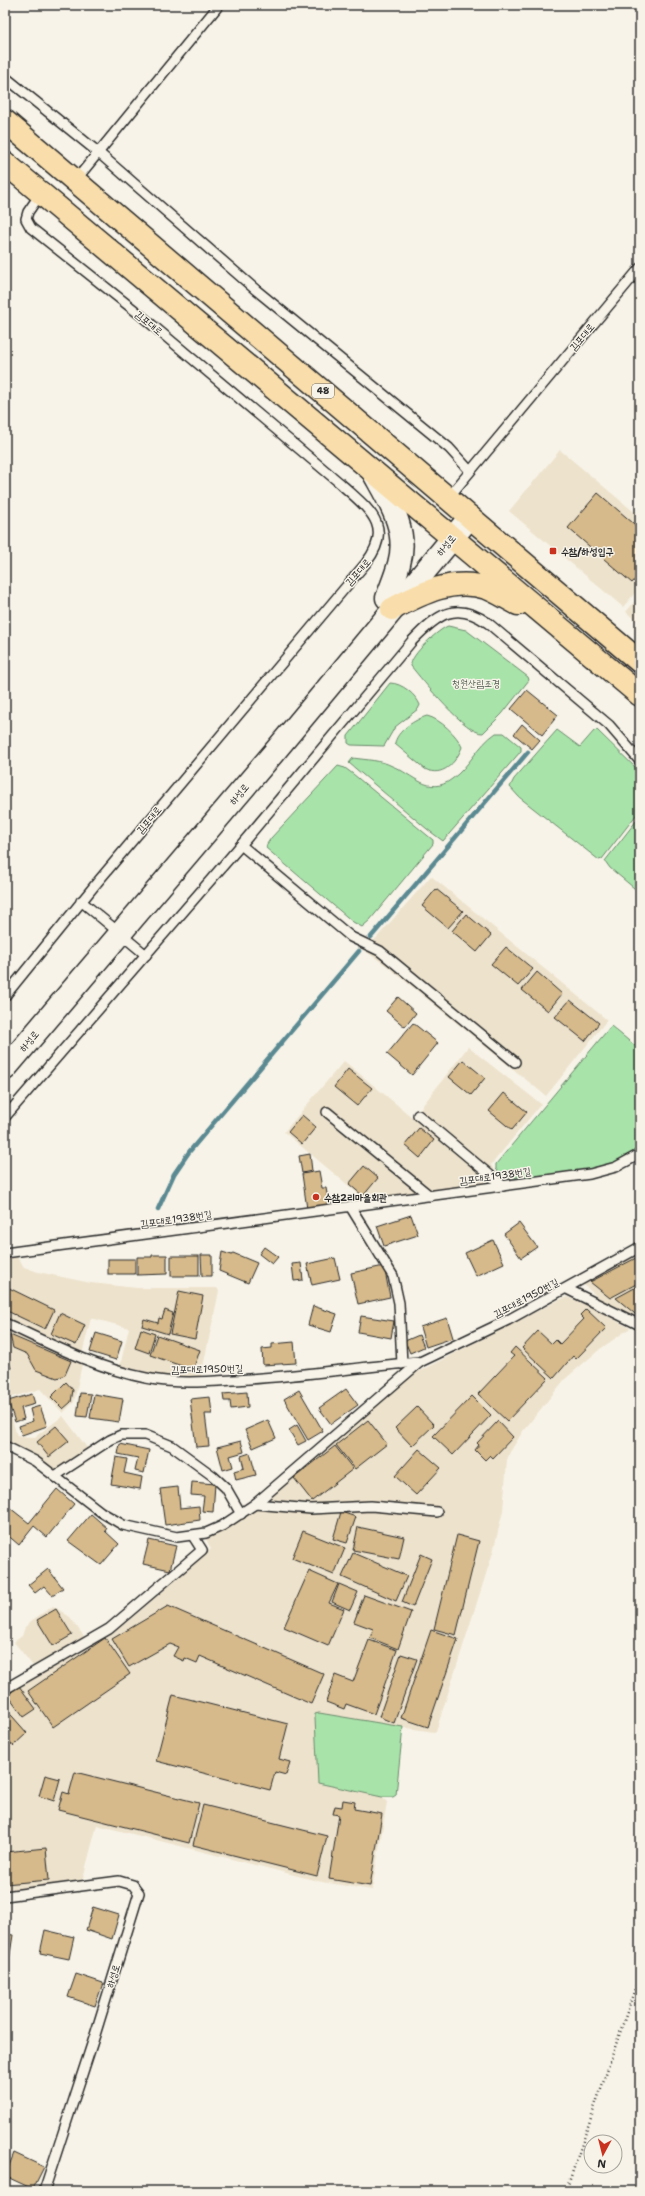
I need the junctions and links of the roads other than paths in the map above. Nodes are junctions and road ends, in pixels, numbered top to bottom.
1 (219, 5) edge
2 (5, 77) edge
3 (5, 121) edge
4 (99, 153) junction
5 (5, 163) edge
6 (75, 181) junction
7 (41, 193) junction
8 (640, 268) edge
9 (470, 470) junction
10 (372, 471) junction
11 (459, 508) junction
12 (448, 534) junction
13 (389, 604) junction
14 (550, 620) junction
15 (640, 662) edge
16 (640, 695) edge
17 (640, 761) edge
18 (241, 845) junction
19 (81, 901) junction
20 (116, 930) junction
21 (146, 955) junction
22 (5, 996) edge
23 (5, 1054) edge
24 (515, 1062) dead end
25 (5, 1069) edge
26 (327, 1112) dead end
27 (418, 1115) dead end
28 (5, 1117) edge
29 (640, 1154) edge
30 (503, 1186) junction
31 (430, 1196) junction
32 (350, 1206) junction
33 (640, 1247) edge
34 (5, 1252) edge
35 (567, 1289) junction
36 (5, 1323) edge
37 (640, 1325) edge
38 (420, 1362) junction
39 (402, 1364) junction
40 (5, 1446) edge
41 (55, 1476) junction
42 (255, 1504) junction
43 (437, 1512) dead end
44 (241, 1514) junction
45 (193, 1536) junction
46 (5, 1689) edge
47 (5, 1896) edge
48 (44, 2191) edge

1 - 4 lane
2 - 4 lane
3 - 6 main road, 48
4 - 6 lane
4 - 9 lane
5 - 7 main road
6 - 11 main road, 48
7 - 10 main road
7 - 19 lane, 김포대로
8 - 9 lane, 김포대로
9 - 11 lane, 김포대로
10 - 12 main road
10 - 13 street
11 - 12 street, 하성로
11 - 15 main road, 48
12 - 13 street, 하성로
12 - 14 main road
13 - 14 main road
13 - 20 street, 하성로
14 - 16 main road
17 - 18 lane
18 - 21 lane
18 - 24 lane
19 - 20 lane
19 - 22 lane, 김포대로
20 - 21 lane
20 - 23 street, 하성로
20 - 25 street, 하성로
21 - 28 lane
26 - 31 lane
27 - 30 lane
29 - 30 lane, 김포대로1938번길
30 - 31 lane, 김포대로1938번길
31 - 32 lane, 김포대로1938번길
32 - 34 lane, 김포대로1938번길
32 - 39 lane
33 - 35 lane, 김포대로1950번길
35 - 37 lane
35 - 38 lane, 김포대로1950번길
36 - 39 lane, 김포대로1950번길
38 - 39 lane, 김포대로1950번길
38 - 42 lane, 김포대로1950번길
40 - 41 lane, 김포대로1950번길
41 - 44 lane
41 - 45 lane, 김포대로1950번길
42 - 43 lane
42 - 44 lane, 김포대로1950번길
44 - 45 lane, 김포대로1950번길
45 - 46 lane
47 - 48 lane, 하성로

